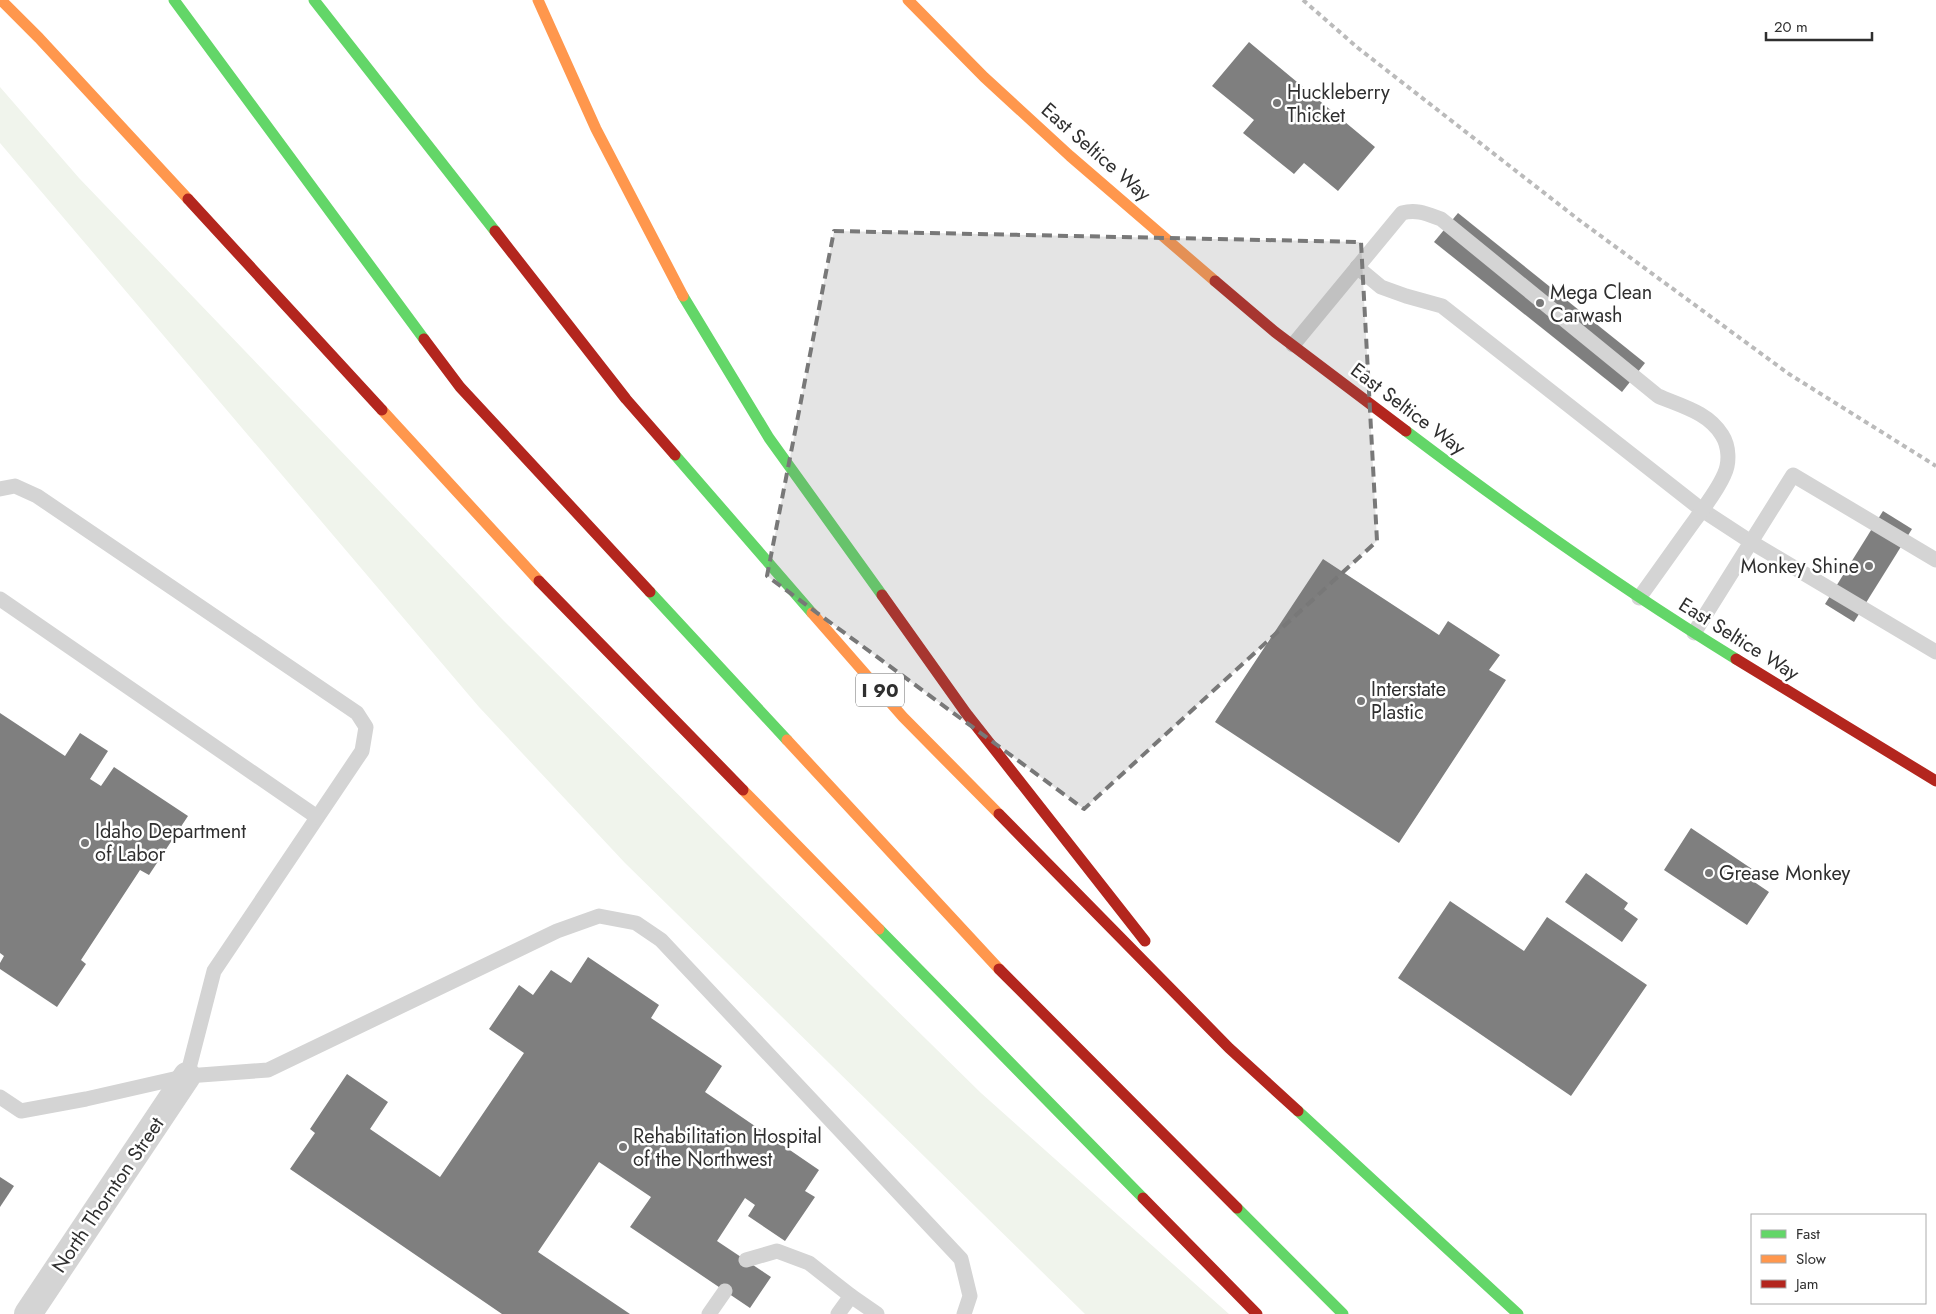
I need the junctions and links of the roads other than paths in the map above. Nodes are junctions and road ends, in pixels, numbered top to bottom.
1 (1, 0) edge
2 (174, 0) edge
3 (314, 0) edge
4 (538, 0) edge
5 (908, 0) edge
6 (1357, 267) junction
7 (1293, 345) junction
8 (0, 488) edge
9 (1702, 510) junction
10 (1751, 542) junction
11 (1936, 560) edge
12 (1639, 598) junction
13 (0, 599) edge
14 (1694, 633) junction
15 (1936, 652) edge
16 (1936, 781) edge
17 (318, 818) junction
18 (1150, 947) dead end
19 (1162, 963) dead end
20 (1229, 1048) junction
21 (187, 1076) junction
22 (0, 1097) edge
23 (746, 1260) dead end
24 (724, 1291) dead end
25 (850, 1296) junction
26 (28, 1314) edge
27 (709, 1314) edge
28 (838, 1314) edge
29 (877, 1314) edge
30 (964, 1314) edge
31 (1257, 1314) edge
32 (1342, 1314) edge
33 (1518, 1314) edge

1 - 31 main road
2 - 32 main road
3 - 20 main road, I 90
4 - 18 main road
5 - 7 main road, East Seltice Way
6 - 7 lane
6 - 9 lane
6 - 9 lane
7 - 12 main road, East Seltice Way
8 - 17 lane
9 - 10 lane
9 - 12 lane
10 - 11 lane
10 - 14 lane
10 - 15 lane
12 - 14 main road, East Seltice Way
13 - 17 lane
14 - 16 main road, East Seltice Way
17 - 21 lane
19 - 20 main road
20 - 33 main road, I 90
21 - 22 lane
21 - 26 street, North Thornton Street
21 - 30 lane
23 - 25 lane
24 - 27 lane
25 - 28 lane
25 - 29 lane

